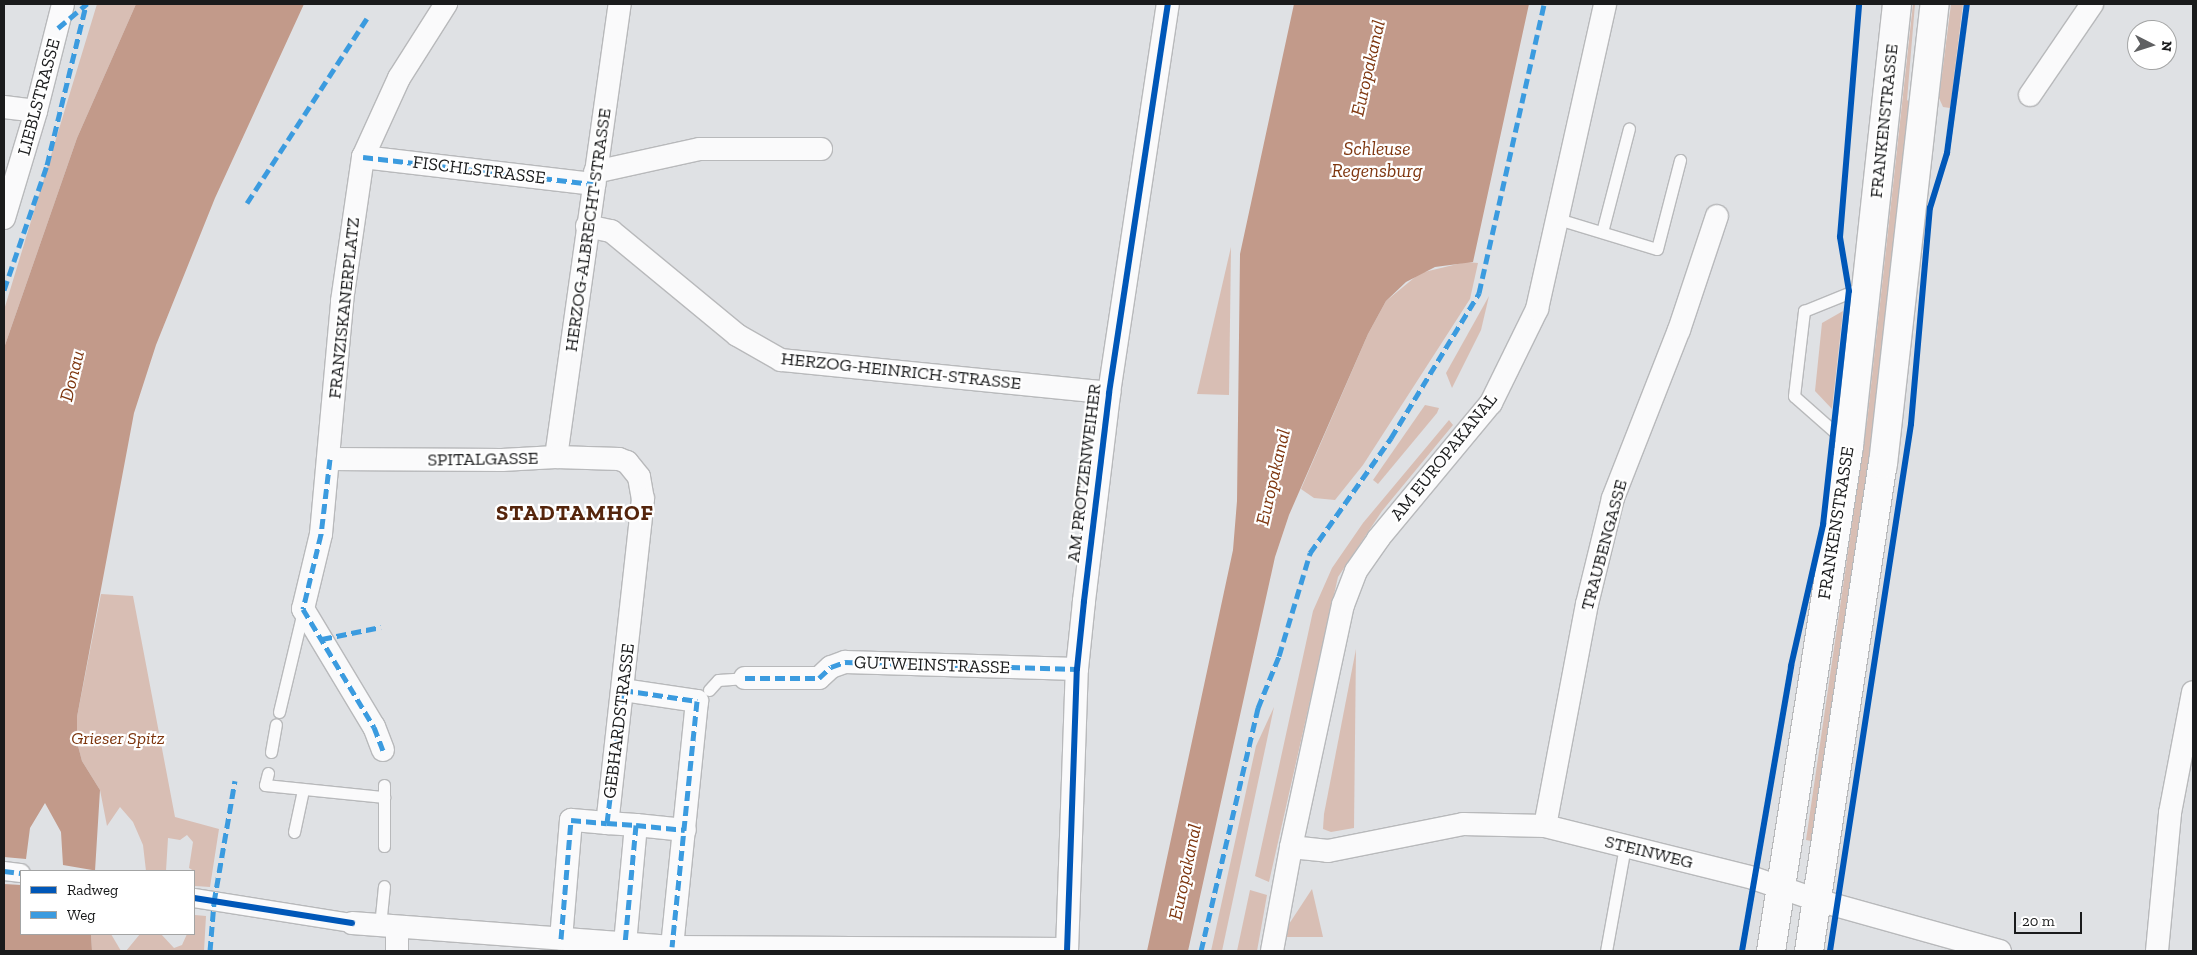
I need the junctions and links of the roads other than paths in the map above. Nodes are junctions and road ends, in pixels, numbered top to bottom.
1 (63, 4) edge
2 (446, 4) edge
3 (620, 4) edge
4 (1168, 4) edge
5 (1605, 4) edge
6 (1897, 4) edge
7 (1935, 4) edge
8 (2092, 4) edge
9 (2030, 95) dead end
10 (4, 107) edge
11 (36, 111) junction
12 (1629, 128) dead end
13 (821, 150) dead end
14 (363, 157) junction
15 (1680, 160) dead end
16 (595, 178) junction
17 (1717, 216) dead end
18 (4, 218) edge
19 (1558, 220) junction
20 (588, 226) junction
21 (1602, 232) junction
22 (1866, 286) junction
23 (1109, 393) junction
24 (1849, 446) junction
25 (556, 457) junction
26 (330, 459) junction
27 (633, 468) joint
28 (304, 609) junction
29 (1077, 669) junction
30 (745, 678) joint
31 (623, 690) junction
32 (2193, 692) edge
33 (702, 696) junction
34 (279, 712) dead end
35 (276, 724) dead end
36 (384, 750) dead end
37 (271, 752) dead end
38 (268, 773) dead end
39 (384, 785) dead end
40 (303, 790) junction
41 (384, 798) junction
42 (607, 823) junction
43 (636, 826) junction
44 (1545, 826) junction
45 (684, 830) junction
46 (294, 832) dead end
47 (384, 846) dead end
48 (1625, 846) junction
49 (1290, 847) junction
50 (4, 871) edge
51 (20, 873) edge
52 (384, 886) dead end
53 (1781, 886) junction
54 (195, 898) edge
55 (1817, 900) junction
56 (352, 923) joint
57 (388, 926) junction
58 (561, 939) junction
59 (625, 943) junction
60 (672, 947) junction
61 (1067, 950) edge
62 (397, 951) edge
63 (1272, 951) edge
64 (1606, 951) edge
65 (1771, 951) edge
66 (1810, 951) edge
67 (2000, 951) edge
68 (2157, 951) edge

1 - 11 street, LIEBLSTRASSE
2 - 14 street, FRANZISKANERPLATZ
3 - 16 street, HERZOG-ALBRECHT-STRASSE
4 - 23 street, AM PROTZENWEIHER
5 - 19 street, AM EUROPAKANAL
6 - 22 main road, FRANKENSTRASSE
7 - 55 main road, FRANKENSTRASSE
8 - 9 street
10 - 11 street
11 - 18 street, LIEBLSTRASSE
12 - 21 lane
13 - 16 street, FISCHLSTRASSE
14 - 16 street, FISCHLSTRASSE
14 - 26 street, FRANZISKANERPLATZ
15 - 21 lane
16 - 20 street, HERZOG-ALBRECHT-STRASSE
17 - 44 street, TRAUBENGASSE
19 - 21 lane
19 - 49 street, AM EUROPAKANAL
20 - 23 street, HERZOG-HEINRICH-STRASSE
20 - 25 street, HERZOG-ALBRECHT-STRASSE
22 - 24 main road, FRANKENSTRASSE
22 - 24 lane
23 - 29 street, AM PROTZENWEIHER
24 - 53 main road, FRANKENSTRASSE
25 - 26 street, SPITALGASSE
25 - 27 street, SPITALGASSE
26 - 28 street, FRANZISKANERPLATZ
27 - 31 street, GEBHARDSTRASSE
28 - 34 lane
28 - 36 street
29 - 30 street, GUTWEINSTRASSE
29 - 61 street, AM PROTZENWEIHER
30 - 33 lane, GUTWEINSTRASSE
31 - 33 street
31 - 42 street, GEBHARDSTRASSE
32 - 68 street
33 - 45 street
35 - 37 lane
38 - 40 lane
39 - 41 lane
40 - 41 lane
40 - 46 lane
41 - 47 lane
42 - 43 street
42 - 58 street, GEBHARDSTRASSE
43 - 45 street
43 - 59 street
44 - 48 street, STEINWEG
44 - 49 street, STEINWEG
45 - 60 street
48 - 53 street, STEINWEG
48 - 64 lane
49 - 63 street, AM EUROPAKANAL
50 - 51 street
52 - 57 lane
53 - 55 street, STEINWEG
53 - 65 main road, FRANKENSTRASSE
54 - 56 street
55 - 66 main road, FRANKENSTRASSE
55 - 67 street, STEINWEG
56 - 57 street
57 - 58 street
57 - 62 street
58 - 59 street
59 - 60 street
60 - 61 street

